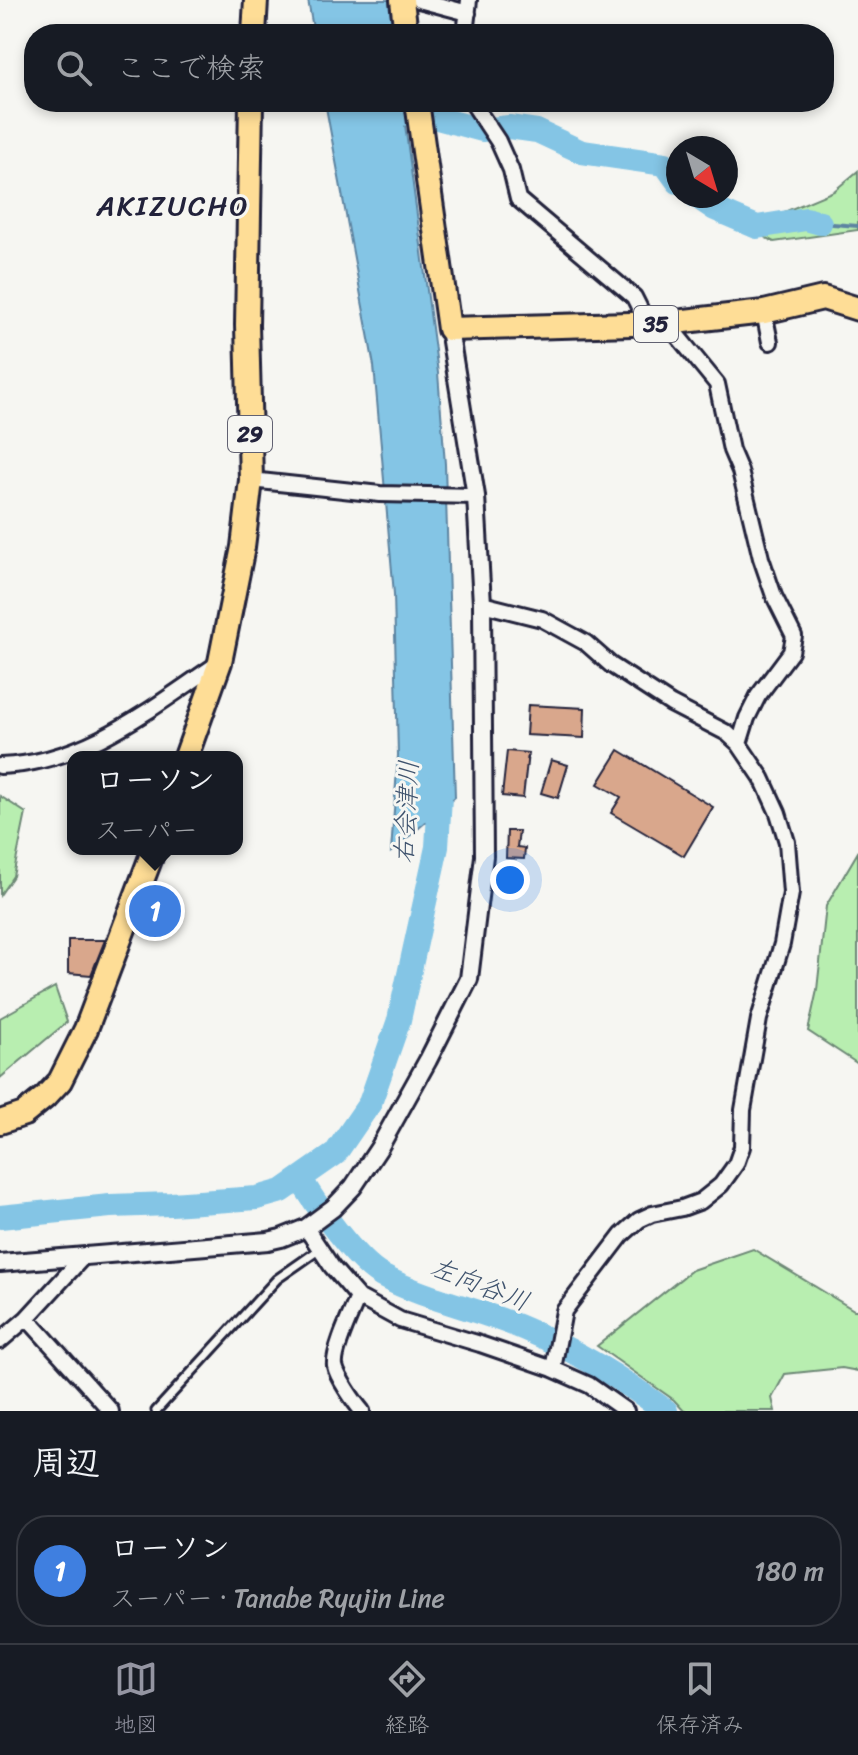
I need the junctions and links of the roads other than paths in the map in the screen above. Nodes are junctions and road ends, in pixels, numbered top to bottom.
1 (256, 0) edge
2 (402, 0) edge
3 (419, 0) edge
4 (469, 6) edge
5 (255, 24) edge
6 (405, 24) edge
7 (251, 112) edge
8 (419, 112) edge
9 (479, 112) edge
10 (858, 309) edge
11 (764, 312) junction
12 (658, 324) junction
13 (449, 329) junction
14 (770, 342) dead end
15 (251, 480) junction
16 (476, 496) junction
17 (482, 604) junction
18 (220, 662) junction
19 (739, 744) junction
20 (73, 751) edge
21 (188, 751) edge
22 (67, 753) edge
23 (0, 766) edge
24 (152, 855) edge
25 (0, 1122) edge
26 (309, 1225) junction
27 (320, 1249) junction
28 (84, 1256) junction
29 (0, 1263) edge
30 (358, 1297) junction
31 (27, 1318) junction
32 (0, 1341) edge
33 (553, 1369) junction
34 (111, 1411) edge
35 (156, 1411) edge
36 (362, 1411) edge
37 (626, 1411) edge

1 - 5 main road
2 - 6 main road
3 - 4 street
7 - 15 main road, 29
8 - 13 main road
9 - 12 street
10 - 11 main road, 35
11 - 12 main road, 35
11 - 14 street
12 - 13 main road, 35
12 - 19 street
13 - 16 street
15 - 16 street
15 - 18 main road, 29
16 - 17 street
17 - 19 street
17 - 26 street
18 - 20 street
18 - 21 main road, 29
19 - 33 street
22 - 23 street
24 - 25 main road
26 - 27 street
26 - 28 street
27 - 30 street
27 - 35 lane
28 - 29 street
28 - 31 street
30 - 33 street
30 - 36 street
31 - 32 street
31 - 34 street
33 - 37 street

